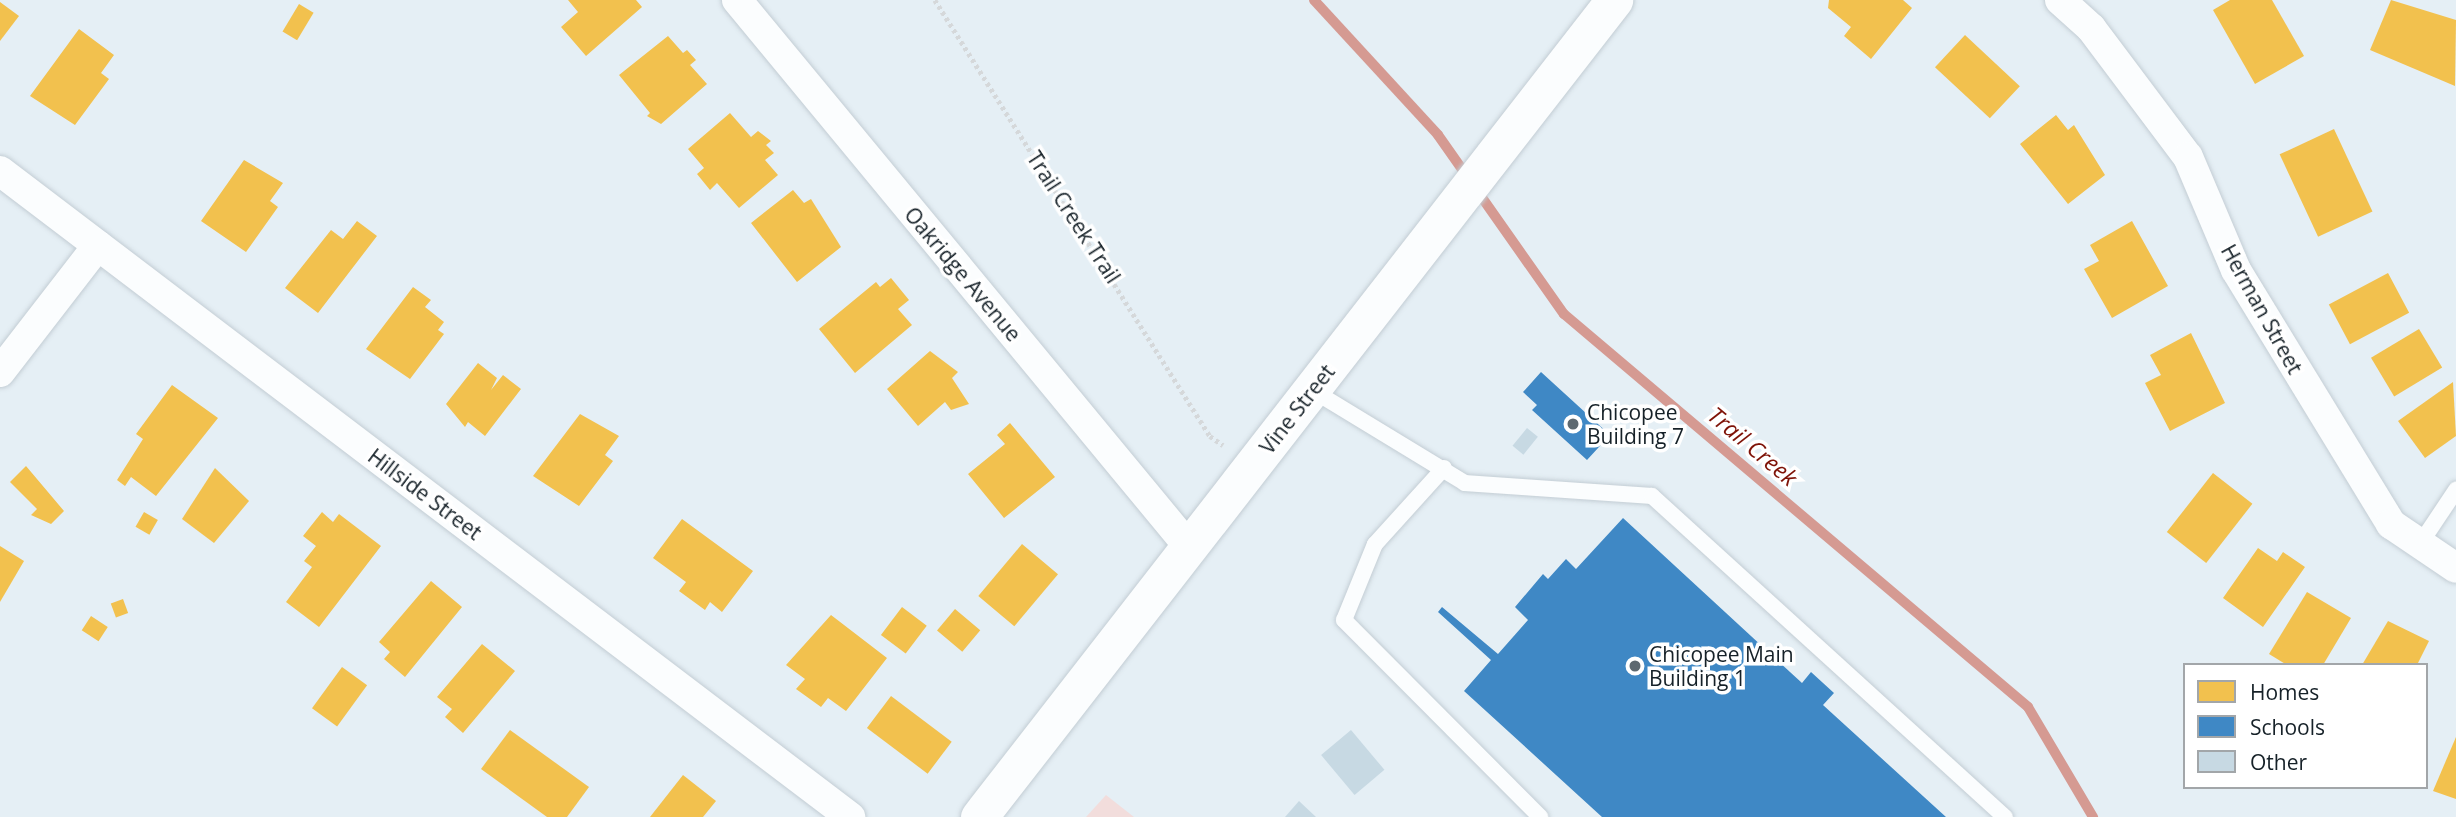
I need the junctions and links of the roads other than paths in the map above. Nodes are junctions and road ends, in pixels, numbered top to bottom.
1 (737, 0) edge
2 (1614, 0) edge
3 (2065, 2) edge
4 (0, 171) edge
5 (98, 245) junction
6 (0, 372) edge
7 (1312, 390) junction
8 (1444, 468) junction
9 (2456, 491) edge
10 (1189, 547) junction
11 (2418, 547) junction
12 (2456, 568) edge
13 (850, 817) edge
14 (979, 817) edge
15 (1540, 817) edge
16 (2005, 817) edge

1 - 10 street, Oakridge Avenue
2 - 7 street, Vine Street
3 - 11 street, Herman Street
4 - 5 street, Hillside Street
5 - 6 street
5 - 13 street, Hillside Street
7 - 8 lane
7 - 10 street, Vine Street
8 - 15 lane
8 - 16 lane
9 - 11 lane
10 - 14 street, Vine Street
11 - 12 street, Herman Street

